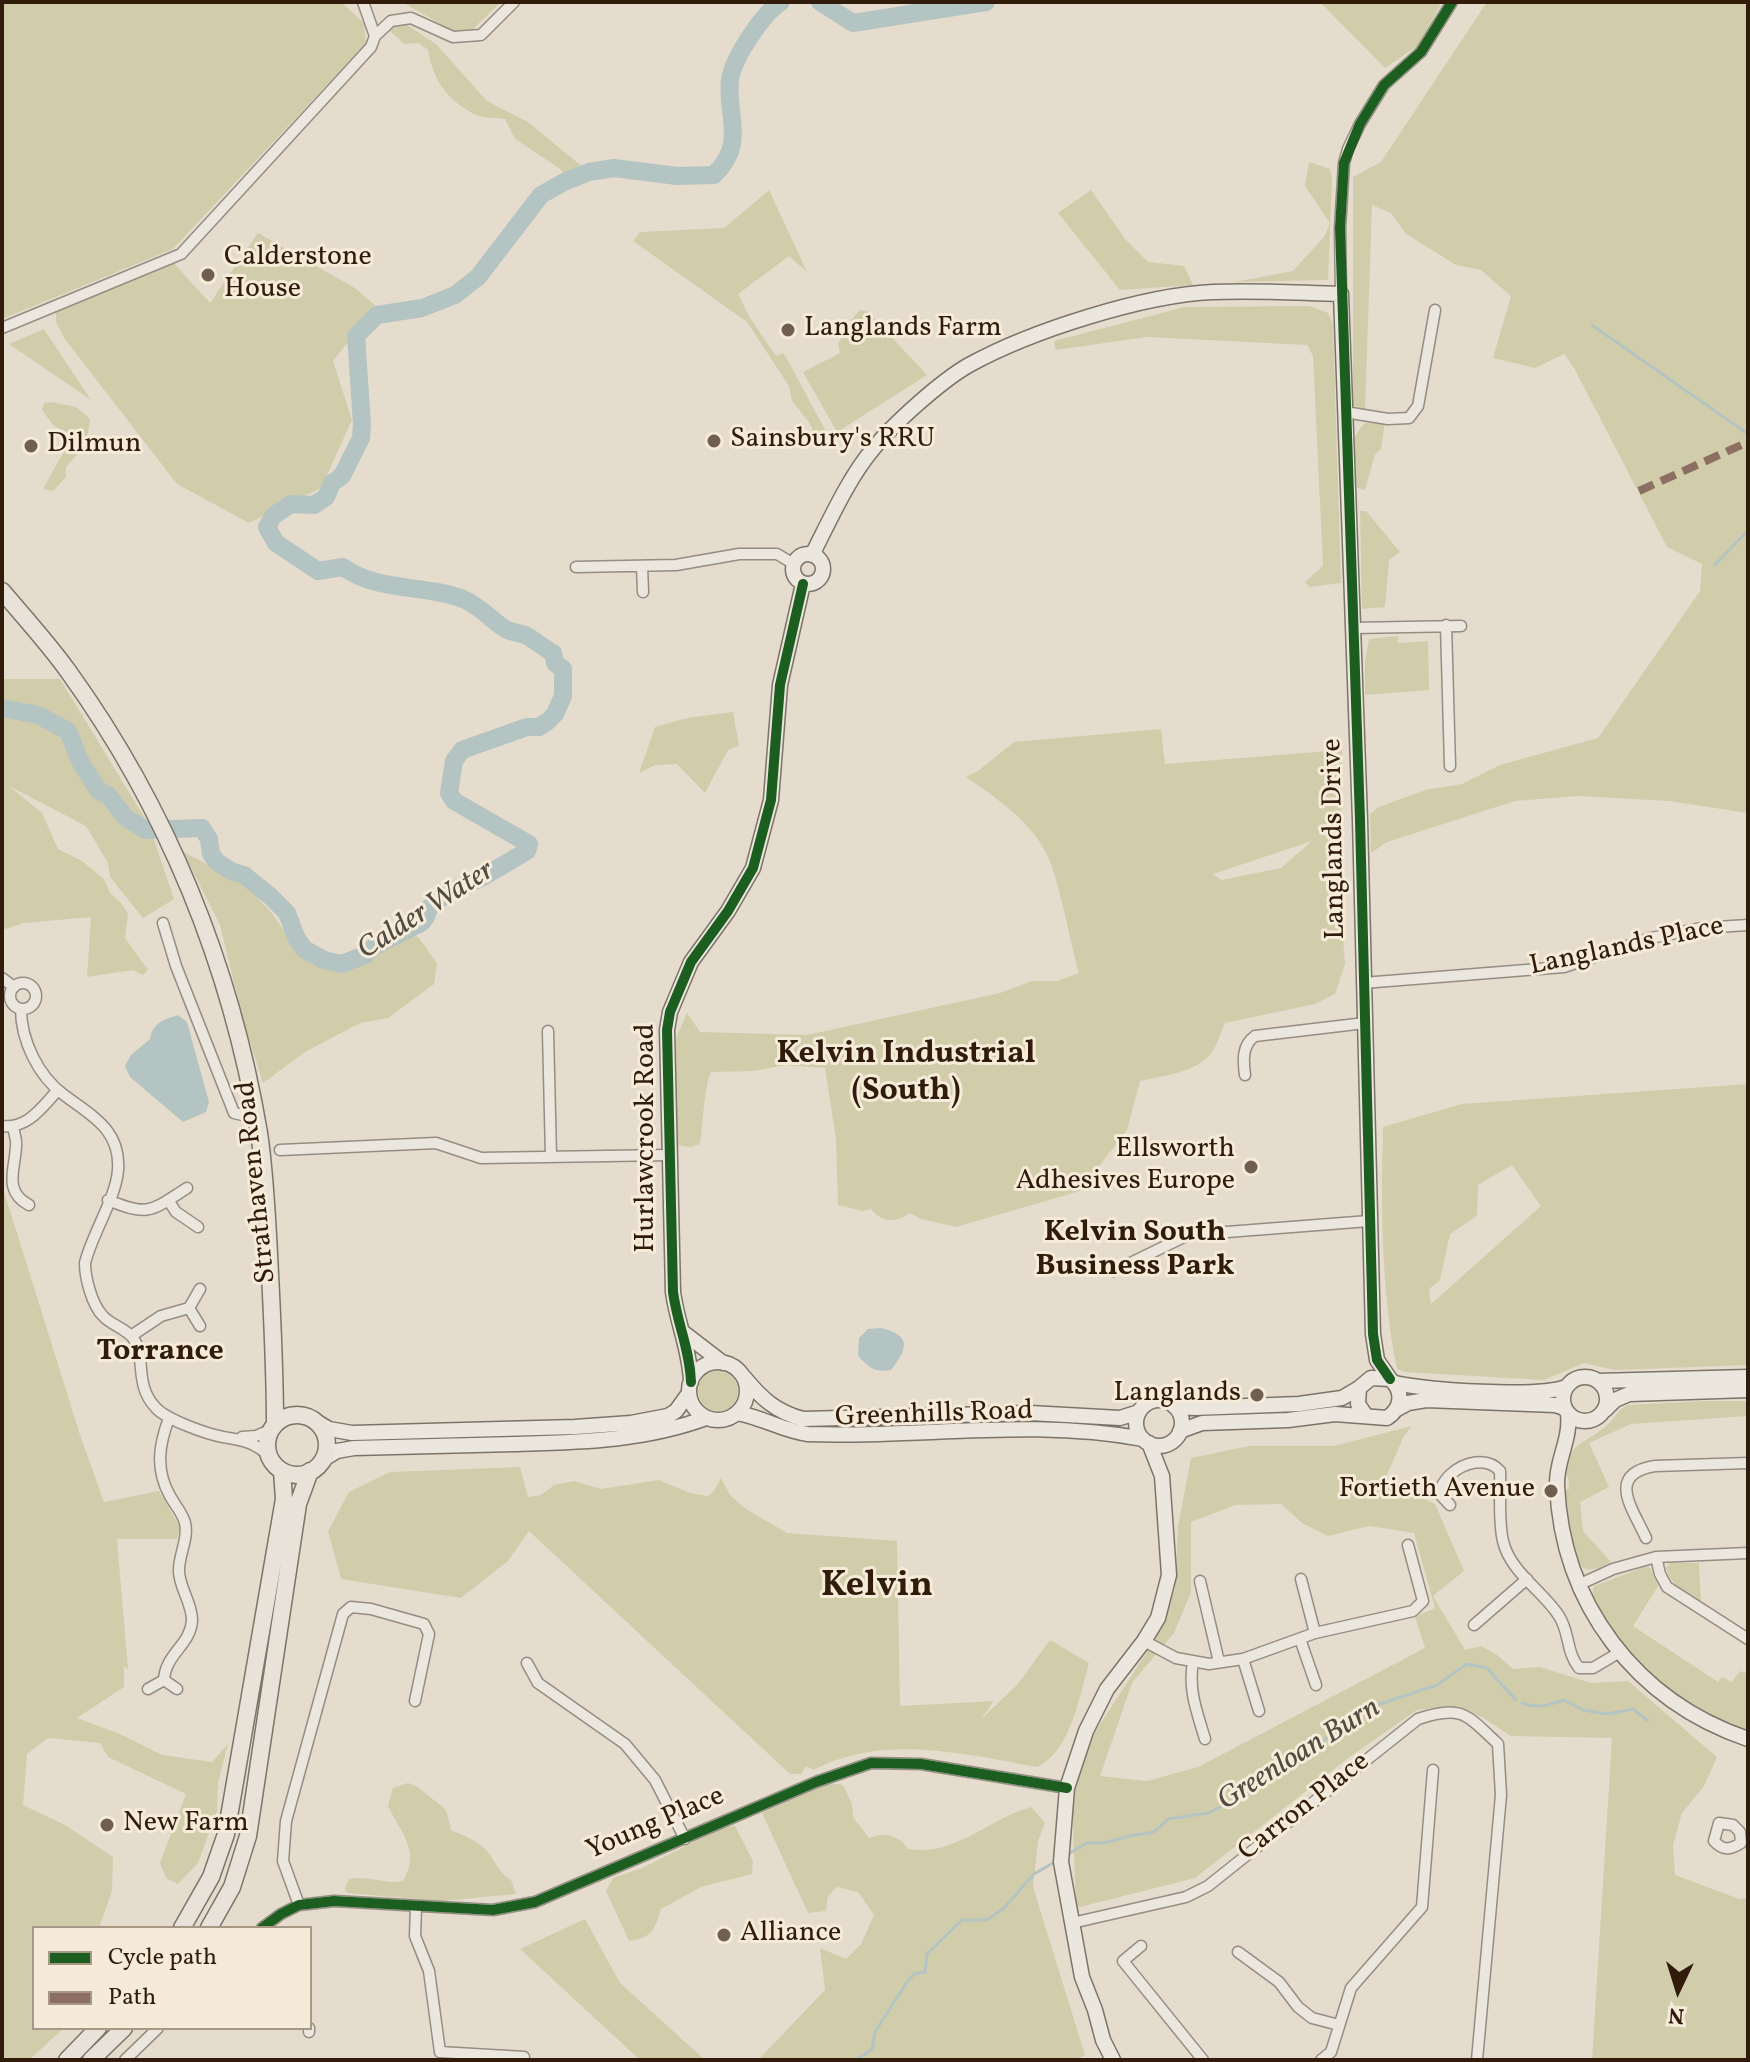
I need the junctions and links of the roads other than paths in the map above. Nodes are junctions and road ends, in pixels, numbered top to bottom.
1 (363, 2) edge
2 (514, 2) edge
3 (1452, 2) edge
4 (375, 36) junction
5 (1341, 294) junction
6 (1435, 310) dead end
7 (2, 328) edge
8 (1345, 412) junction
9 (812, 555) junction
10 (794, 564) junction
11 (642, 566) junction
12 (576, 567) dead end
13 (803, 584) junction
14 (2, 591) edge
15 (643, 592) dead end
16 (1446, 625) junction
17 (1461, 626) dead end
18 (1353, 628) junction
19 (1450, 766) dead end
20 (163, 923) dead end
21 (1748, 925) edge
22 (2, 978) edge
23 (1363, 983) junction
24 (14, 987) junction
25 (21, 1009) junction
26 (1365, 1023) junction
27 (548, 1031) dead end
28 (1245, 1075) dead end
29 (58, 1090) junction
30 (256, 1118) junction
31 (7, 1126) edge
32 (280, 1150) dead end
33 (669, 1155) junction
34 (551, 1157) junction
35 (187, 1188) dead end
36 (108, 1200) junction
37 (168, 1200) junction
38 (29, 1205) dead end
39 (1369, 1221) junction
40 (198, 1227) dead end
41 (1114, 1271) dead end
42 (200, 1289) dead end
43 (189, 1308) junction
44 (200, 1326) dead end
45 (684, 1333) junction
46 (131, 1336) junction
47 (1374, 1349) junction
48 (275, 1358) junction
49 (723, 1363) junction
50 (744, 1377) junction
51 (1748, 1377) edge
52 (1392, 1381) junction
53 (1598, 1381) junction
54 (1361, 1386) junction
55 (690, 1387) junction
56 (1566, 1387) junction
57 (1748, 1390) edge
58 (1175, 1407) junction
59 (1397, 1409) junction
60 (1605, 1410) junction
61 (1566, 1411) junction
62 (1139, 1412) junction
63 (737, 1413) junction
64 (295, 1415) junction
65 (1366, 1416) junction
66 (169, 1418) junction
67 (706, 1418) junction
68 (1591, 1420) junction
69 (315, 1421) junction
70 (272, 1427) junction
71 (1176, 1437) junction
72 (232, 1438) junction
73 (1146, 1441) junction
74 (1566, 1446) junction
75 (268, 1455) junction
76 (1748, 1463) edge
77 (316, 1466) junction
78 (282, 1471) junction
79 (1162, 1476) junction
80 (1423, 1488) dead end
81 (1438, 1492) junction
82 (1450, 1505) dead end
83 (1646, 1538) dead end
84 (1408, 1545) dead end
85 (1748, 1553) edge
86 (1656, 1557) junction
87 (1301, 1579) dead end
88 (1527, 1579) junction
89 (1200, 1581) dead end
90 (1578, 1585) junction
91 (1474, 1625) dead end
92 (1315, 1633) junction
93 (1300, 1639) junction
94 (1748, 1639) edge
95 (1144, 1641) junction
96 (1620, 1652) junction
97 (1243, 1659) junction
98 (1193, 1662) junction
99 (1219, 1662) junction
100 (527, 1663) dead end
101 (164, 1680) junction
102 (1316, 1685) dead end
103 (148, 1689) dead end
104 (177, 1689) dead end
105 (415, 1701) dead end
106 (1259, 1711) dead end
107 (1205, 1739) dead end
108 (1748, 1739) edge
109 (1433, 1770) dead end
110 (1067, 1788) junction
111 (685, 1839) junction
112 (299, 1905) junction
113 (416, 1907) junction
114 (1072, 1923) junction
115 (183, 1926) edge
116 (210, 1926) edge
117 (266, 1926) edge
118 (1141, 1946) dead end
119 (1238, 1952) dead end
120 (1339, 2025) junction
121 (96, 2030) edge
122 (122, 2030) edge
123 (156, 2030) edge
124 (524, 2057) dead end
125 (67, 2060) edge
126 (91, 2060) edge
127 (125, 2060) edge
128 (1113, 2060) edge
129 (1203, 2060) edge
130 (1321, 2060) edge
131 (1477, 2060) edge

1 - 4 street
2 - 4 street
3 - 5 street
4 - 7 street
5 - 8 street, Langlands Drive
5 - 9 street
6 - 8 street
8 - 18 street, Langlands Drive
9 - 10 street
9 - 13 street
10 - 11 street
10 - 13 street
11 - 12 street
11 - 15 street
13 - 33 street, Hurlawcrook Road
14 - 30 main road, Strathaven Road
16 - 17 street
16 - 18 street
16 - 19 street
18 - 23 street, Langlands Drive
20 - 30 street
21 - 23 street, Langlands Place
22 - 24 street
23 - 26 street, Langlands Drive
24 - 25 street
24 - 25 street
25 - 29 street
26 - 28 street
26 - 39 street, Langlands Drive
27 - 34 street
29 - 31 street
29 - 36 street
30 - 48 main road, Strathaven Road
31 - 38 street
32 - 34 street
33 - 34 street
33 - 45 street, Hurlawcrook Road
35 - 37 street
36 - 37 street
36 - 46 street
37 - 40 street
39 - 41 street
39 - 47 street, Langlands Drive
42 - 43 street
43 - 44 street
43 - 46 street
45 - 49 street
45 - 55 street, Hurlawcrook Road
46 - 66 street
47 - 52 street, Langlands Drive
47 - 54 street, Langlands Drive
48 - 64 main road, Strathaven Road
48 - 70 main road, Strathaven Road
49 - 50 street
49 - 55 street
50 - 62 street, Greenhills Road
50 - 63 street
51 - 53 street
52 - 54 street
52 - 56 street
52 - 59 street
53 - 56 street
53 - 60 street
54 - 58 street
54 - 65 street
55 - 67 street
55 - 69 street
56 - 61 street
57 - 60 street
58 - 62 street
58 - 71 street
59 - 61 street
59 - 65 street
60 - 68 street
61 - 68 street
61 - 74 street
62 - 73 street
63 - 67 street
63 - 73 street, Greenhills Road
64 - 69 main road
64 - 70 main road
65 - 71 street
66 - 72 street
66 - 101 street
67 - 77 street
68 - 74 street
69 - 77 main road
70 - 72 street
70 - 75 main road
71 - 73 street
71 - 79 street
72 - 75 street
73 - 79 street
74 - 90 street
75 - 78 main road
76 - 83 street
77 - 78 main road
77 - 116 main road
78 - 115 main road
79 - 95 street
80 - 81 street
81 - 82 street
81 - 88 street
84 - 92 street
85 - 86 street
86 - 90 street
86 - 94 street
87 - 92 street
88 - 91 street
88 - 96 street
89 - 99 street
90 - 96 street
92 - 93 street
93 - 97 street
93 - 102 street
95 - 98 street
95 - 110 street
96 - 108 street
97 - 99 street
97 - 106 street
98 - 99 street
98 - 107 street
100 - 111 street
101 - 103 street
101 - 104 street
105 - 112 street
109 - 120 street
110 - 111 street, Young Place
110 - 114 street
111 - 113 street, Young Place
112 - 113 street, Young Place
112 - 117 street, Young Place
113 - 124 street
114 - 128 street
114 - 131 street, Carron Place
118 - 129 street
119 - 120 street
120 - 130 street
121 - 125 main road
122 - 126 main road
123 - 127 street

